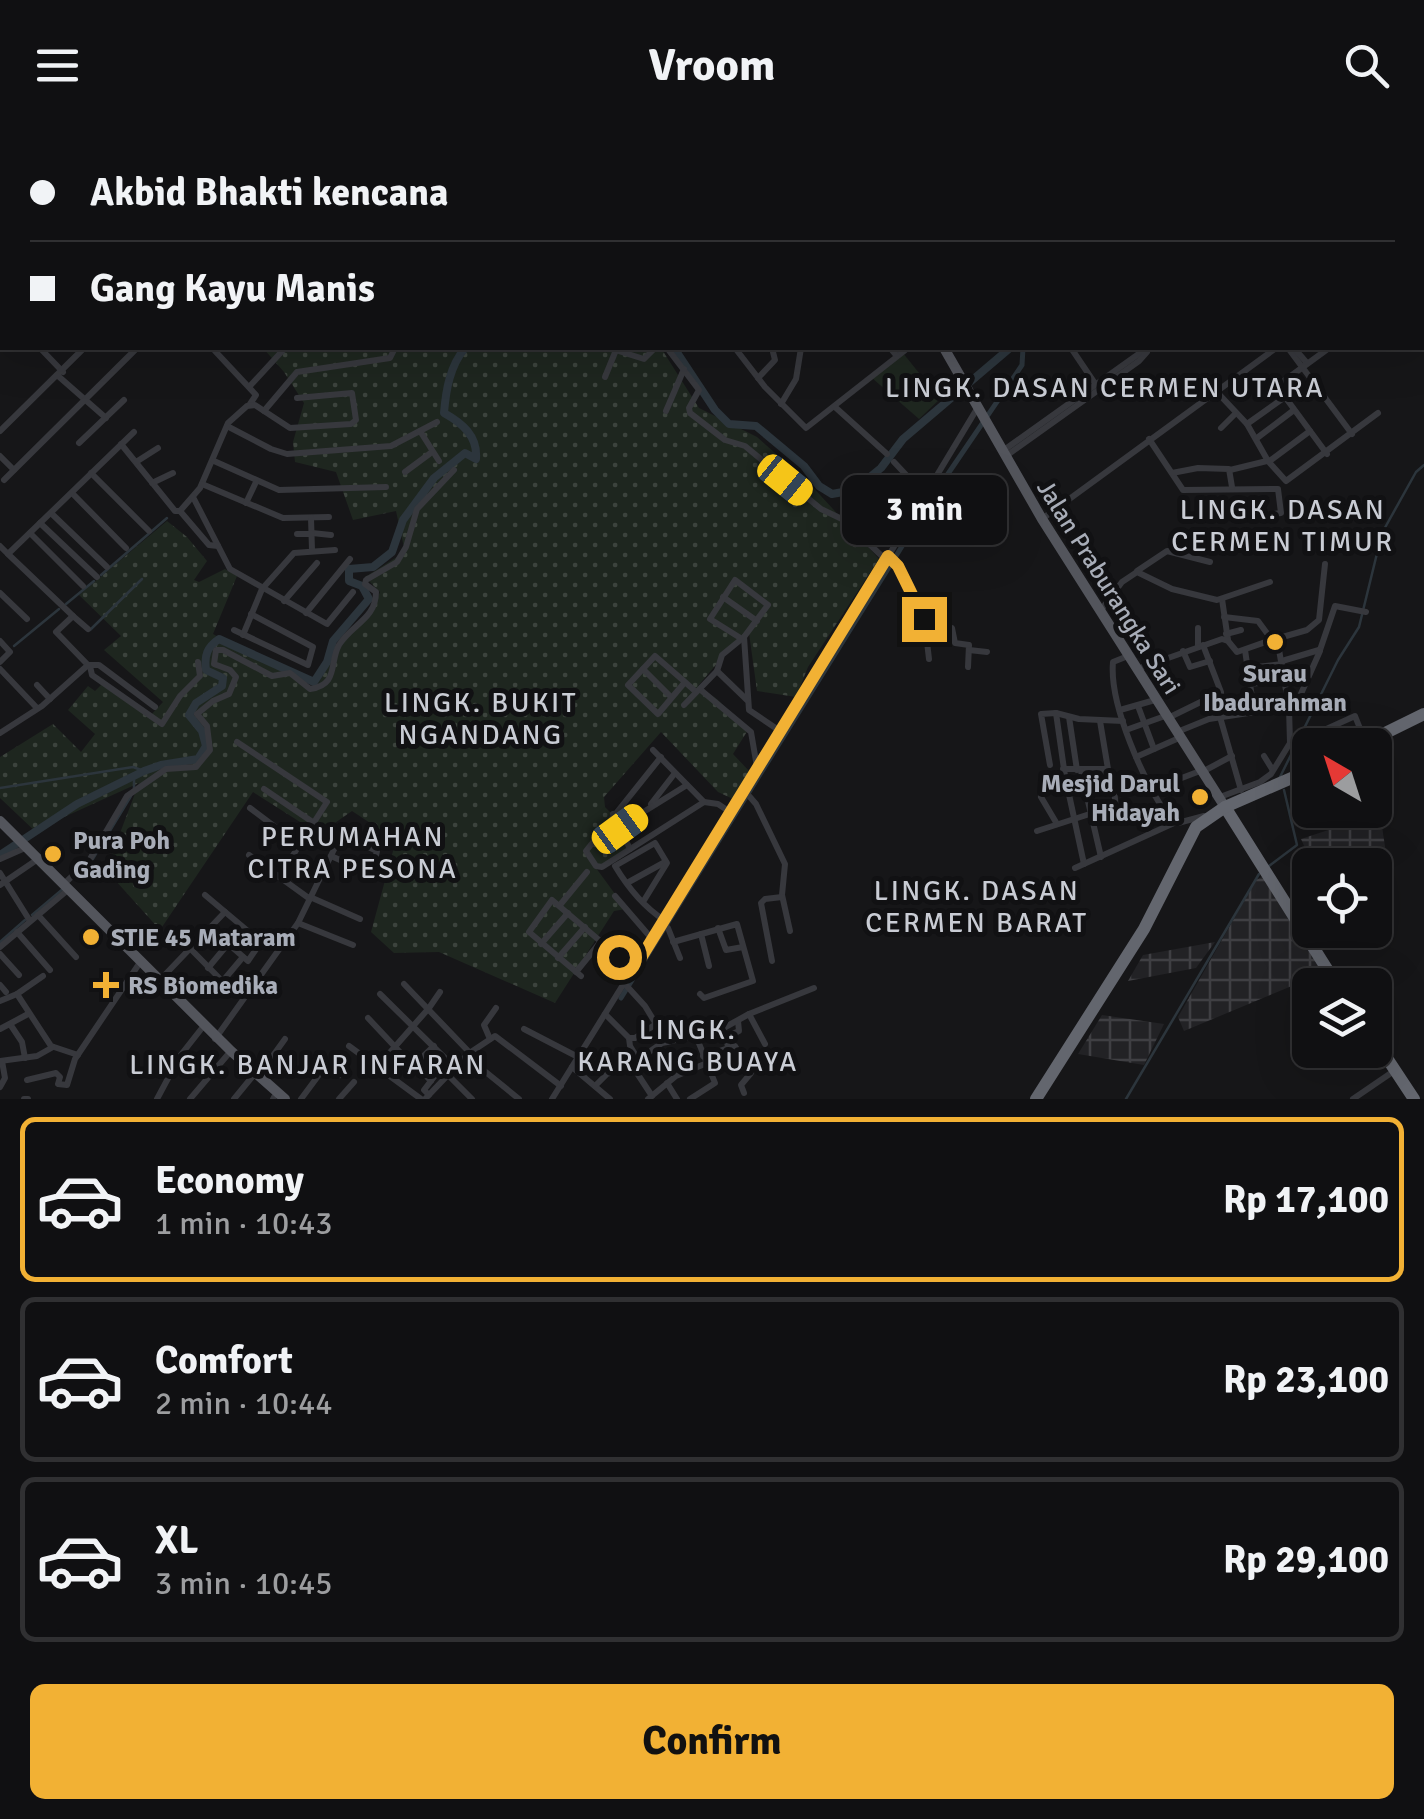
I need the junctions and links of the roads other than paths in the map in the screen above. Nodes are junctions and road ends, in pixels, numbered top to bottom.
1 (42, 350) edge
2 (82, 350) edge
3 (136, 350) edge
4 (283, 350) edge
5 (394, 350) edge
6 (613, 350) edge
7 (616, 350) edge
8 (653, 350) edge
9 (669, 350) edge
10 (736, 350) edge
11 (801, 350) edge
12 (892, 350) edge
13 (905, 350) edge
14 (945, 350) edge
15 (1073, 350) edge
16 (1271, 350) edge
17 (1326, 350) edge
18 (215, 351) dead end
19 (1294, 351) edge
20 (773, 352) dead end
21 (1141, 352) edge
22 (897, 356) junction
23 (1304, 365) junction
24 (684, 368) junction
25 (59, 373) junction
26 (606, 376) dead end
27 (758, 378) junction
28 (1102, 383) junction
29 (248, 387) junction
30 (1216, 392) junction
31 (1284, 397) junction
32 (87, 398) junction
33 (297, 398) dead end
34 (124, 400) dead end
35 (781, 404) junction
36 (248, 406) junction
37 (835, 407) junction
38 (1294, 410) junction
39 (264, 411) junction
40 (666, 411) dead end
41 (1378, 413) dead end
42 (982, 414) junction
43 (1235, 414) junction
44 (106, 418) junction
45 (436, 422) dead end
46 (1247, 424) junction
47 (227, 426) junction
48 (1221, 428) dead end
49 (0, 431) edge
50 (420, 431) junction
51 (134, 432) dead end
52 (1310, 432) junction
53 (1355, 432) junction
54 (1257, 438) junction
55 (1149, 439) junction
56 (79, 443) dead end
57 (121, 444) junction
58 (158, 448) dead end
59 (432, 452) junction
60 (887, 454) dead end
61 (1005, 454) junction
62 (1327, 454) junction
63 (0, 456) edge
64 (439, 461) dead end
65 (1268, 461) junction
66 (136, 462) junction
67 (214, 462) junction
68 (894, 462) dead end
69 (14, 470) junction
70 (454, 470) dead end
71 (1230, 470) junction
72 (404, 472) dead end
73 (173, 473) dead end
74 (91, 474) junction
75 (1172, 474) junction
76 (4, 480) dead end
77 (256, 482) junction
78 (152, 483) junction
79 (202, 484) junction
80 (386, 487) dead end
81 (1232, 487) junction
82 (72, 493) junction
83 (889, 494) dead end
84 (924, 495) junction
85 (194, 497) junction
86 (246, 503) junction
87 (180, 510) junction
88 (51, 513) junction
89 (1260, 516) dead end
90 (330, 517) dead end
91 (1041, 517) junction
92 (311, 518) junction
93 (910, 518) junction
94 (40, 523) junction
95 (149, 531) dead end
96 (30, 533) junction
97 (297, 534) dead end
98 (312, 534) junction
99 (331, 535) dead end
100 (0, 546) edge
101 (218, 546) junction
102 (126, 548) dead end
103 (312, 550) junction
104 (335, 550) dead end
105 (8, 554) junction
106 (350, 559) dead end
107 (890, 559) junction
108 (1210, 562) dead end
109 (317, 563) dead end
110 (1325, 564) dead end
111 (107, 567) dead end
112 (1136, 572) junction
113 (97, 577) dead end
114 (1270, 582) dead end
115 (83, 586) dead end
116 (262, 589) junction
117 (353, 592) dead end
118 (0, 594) edge
119 (723, 597) junction
120 (1222, 599) junction
121 (284, 601) junction
122 (1101, 610) junction
123 (1366, 612) dead end
124 (306, 613) junction
125 (251, 614) junction
126 (73, 616) junction
127 (1224, 617) junction
128 (26, 619) dead end
129 (757, 621) junction
130 (46, 622) dead end
131 (1317, 623) junction
132 (327, 624) junction
133 (926, 626) junction
134 (1328, 626) junction
135 (1198, 628) dead end
136 (88, 629) dead end
137 (234, 630) dead end
138 (335, 630) dead end
139 (1241, 630) dead end
140 (56, 632) junction
141 (243, 634) junction
142 (1227, 637) junction
143 (743, 638) junction
144 (1275, 639) junction
145 (0, 641) edge
146 (1200, 645) junction
147 (969, 650) junction
148 (1245, 650) junction
149 (1183, 651) junction
150 (1320, 651) junction
151 (987, 652) dead end
152 (1128, 656) junction
153 (929, 660) dead end
154 (1210, 661) junction
155 (198, 662) dead end
156 (1282, 663) junction
157 (0, 665) edge
158 (308, 665) junction
159 (89, 666) junction
160 (968, 667) dead end
161 (1248, 668) junction
162 (642, 670) junction
163 (1137, 670) junction
164 (1311, 670) junction
165 (717, 671) junction
166 (301, 678) junction
167 (1285, 678) junction
168 (685, 682) junction
169 (1250, 684) junction
170 (37, 685) dead end
171 (699, 691) junction
172 (670, 696) junction
173 (1252, 696) junction
174 (50, 699) junction
175 (747, 700) junction
176 (1155, 700) junction
177 (1206, 702) junction
178 (684, 705) dead end
179 (1138, 706) junction
180 (1190, 706) junction
181 (155, 707) dead end
182 (1290, 707) junction
183 (37, 708) junction
184 (1120, 710) junction
185 (1255, 712) junction
186 (1056, 713) junction
187 (1424, 714) edge
188 (1069, 717) junction
189 (1166, 717) junction
190 (1220, 717) junction
191 (1209, 719) junction
192 (1100, 721) junction
193 (1123, 721) junction
194 (1144, 723) junction
195 (1197, 723) junction
196 (1329, 728) edge
197 (1360, 728) edge
198 (1126, 730) junction
199 (1392, 730) edge
200 (780, 732) junction
201 (0, 733) edge
202 (1177, 735) junction
203 (238, 742) dead end
204 (1154, 749) junction
205 (653, 750) dead end
206 (1232, 756) junction
207 (1264, 756) dead end
208 (1136, 757) junction
209 (660, 758) junction
210 (1050, 765) dead end
211 (757, 768) junction
212 (1064, 769) junction
213 (1098, 770) junction
214 (1272, 770) junction
215 (1079, 771) junction
216 (1200, 772) junction
217 (675, 773) junction
218 (1292, 778) edge
219 (687, 785) junction
220 (264, 789) dead end
221 (1153, 789) junction
222 (1241, 790) junction
223 (745, 791) junction
224 (1041, 796) dead end
225 (704, 802) junction
226 (250, 808) dead end
227 (648, 808) junction
228 (1221, 808) junction
229 (1116, 809) junction
230 (730, 812) junction
231 (1091, 812) junction
232 (613, 814) junction
233 (1074, 818) junction
234 (0, 821) edge
235 (1172, 821) junction
236 (314, 823) junction
237 (1057, 824) junction
238 (620, 829) junction
239 (1037, 831) dead end
240 (23, 844) junction
241 (592, 844) junction
242 (299, 845) junction
243 (630, 849) junction
244 (249, 855) dead end
245 (331, 856) junction
246 (1101, 858) junction
247 (0, 860) edge
248 (40, 861) junction
249 (666, 862) junction
250 (1084, 864) junction
251 (1075, 868) dead end
252 (587, 872) dead end
253 (0, 874) edge
254 (278, 877) junction
255 (627, 883) junction
256 (2, 884) edge
257 (66, 887) junction
258 (205, 895) dead end
259 (615, 896) dead end
260 (782, 897) junction
261 (310, 898) junction
262 (643, 902) junction
263 (560, 905) junction
264 (224, 912) junction
265 (568, 913) junction
266 (38, 915) junction
267 (29, 919) junction
268 (360, 920) dead end
269 (298, 923) junction
270 (665, 924) junction
271 (585, 927) junction
272 (210, 928) junction
273 (718, 928) junction
274 (172, 931) dead end
275 (790, 931) dead end
276 (17, 932) junction
277 (700, 934) junction
278 (652, 939) junction
279 (602, 940) junction
280 (673, 942) junction
281 (228, 944) junction
282 (542, 944) junction
283 (353, 946) dead end
284 (743, 947) junction
285 (190, 950) junction
286 (0, 951) edge
287 (76, 957) dead end
288 (243, 957) junction
289 (558, 958) junction
290 (680, 958) dead end
291 (772, 961) dead end
292 (140, 962) junction
293 (709, 966) dead end
294 (635, 967) junction
295 (208, 968) junction
296 (1326, 968) edge
297 (19, 975) dead end
298 (159, 981) junction
299 (404, 984) dead end
300 (0, 985) edge
301 (627, 986) junction
302 (814, 988) dead end
303 (6, 992) dead end
304 (440, 992) dead end
305 (380, 994) dead end
306 (700, 994) dead end
307 (17, 995) junction
308 (0, 1001) edge
309 (429, 1008) junction
310 (496, 1008) dead end
311 (28, 1014) junction
312 (605, 1014) junction
313 (749, 1014) junction
314 (368, 1018) dead end
315 (738, 1021) junction
316 (10, 1024) junction
317 (656, 1024) junction
318 (202, 1028) junction
319 (412, 1028) junction
320 (524, 1029) dead end
321 (0, 1030) edge
322 (696, 1036) junction
323 (216, 1038) junction
324 (630, 1038) junction
325 (285, 1039) dead end
326 (490, 1039) junction
327 (667, 1042) junction
328 (765, 1044) dead end
329 (349, 1046) dead end
330 (434, 1046) junction
331 (53, 1047) junction
332 (394, 1047) junction
333 (728, 1047) junction
334 (229, 1052) junction
335 (468, 1054) junction
336 (79, 1056) junction
337 (578, 1057) junction
338 (25, 1058) junction
339 (705, 1059) junction
340 (1, 1061) edge
341 (635, 1062) junction
342 (378, 1066) junction
343 (1392, 1066) edge
344 (572, 1067) junction
345 (454, 1068) junction
346 (1395, 1071) junction
347 (424, 1073) dead end
348 (438, 1073) dead end
349 (340, 1075) dead end
350 (448, 1075) junction
351 (256, 1077) junction
352 (26, 1080) dead end
353 (431, 1080) junction
354 (354, 1082) dead end
355 (668, 1083) junction
356 (561, 1086) junction
357 (594, 1086) junction
358 (0, 1087) edge
359 (744, 1094) dead end
360 (1043, 1094) edge
361 (650, 1097) edge
362 (277, 1098) edge
363 (426, 1098) edge
364 (157, 1099) edge
365 (190, 1099) edge
366 (234, 1099) edge
367 (301, 1099) edge
368 (339, 1099) edge
369 (472, 1099) edge
370 (519, 1099) edge
371 (552, 1099) edge
372 (610, 1099) edge
373 (678, 1099) edge
374 (690, 1099) edge
375 (1353, 1099) edge
376 (1414, 1099) edge

1 - 25 street
2 - 25 street
3 - 32 street
4 - 29 street
5 - 39 street
6 - 26 street
7 - 8 street
9 - 24 street
10 - 27 street
11 - 35 street
12 - 22 street
13 - 22 street
14 - 42 main road, Jalan Praburangka Sari
15 - 28 street
16 - 30 street
17 - 23 street
18 - 29 street
19 - 23 street
20 - 27 street
21 - 28 street
22 - 37 street
23 - 31 street
23 - 53 street
24 - 40 street
24 - 107 street
25 - 32 street
25 - 49 street
27 - 35 street
28 - 61 street
29 - 36 street
30 - 43 street
30 - 55 street
31 - 38 street
31 - 46 street
32 - 44 street
32 - 69 street
33 - 39 street
34 - 44 street
35 - 37 street
36 - 39 street
36 - 47 street
37 - 60 street
38 - 52 street
38 - 54 street
41 - 53 street
42 - 61 main road, Jalan Praburangka Sari
42 - 84 street
43 - 46 street
43 - 48 street
44 - 56 street
45 - 50 street
46 - 54 street
47 - 50 street
47 - 67 street
50 - 59 street
51 - 57 street
52 - 62 street
52 - 65 street
53 - 62 street
54 - 65 street
55 - 75 street
55 - 91 street
57 - 66 street
57 - 74 street
58 - 66 street
59 - 64 street
59 - 72 street
61 - 91 main road, Jalan Praburangka Sari
62 - 65 street
63 - 69 street
65 - 71 street
66 - 78 street
67 - 77 street
67 - 79 street
68 - 84 street
69 - 76 street
70 - 166 street
71 - 75 street
71 - 81 street
73 - 78 street
74 - 82 street
74 - 95 street
75 - 81 street
77 - 80 street
77 - 86 street
78 - 87 street
79 - 85 street
79 - 86 street
81 - 89 street
82 - 88 street
82 - 102 street
83 - 93 street
84 - 93 street
85 - 87 street
85 - 101 street
86 - 92 street
87 - 101 street
88 - 94 street
88 - 111 street
90 - 92 street
91 - 122 main road, Jalan Praburangka Sari
92 - 98 street
93 - 107 street
94 - 96 street
94 - 113 street
96 - 105 street
96 - 115 street
97 - 98 street
98 - 99 street
98 - 103 street
100 - 105 street
101 - 116 street
103 - 104 street
103 - 116 street
105 - 126 street
106 - 124 street
107 - 133 street
107 - 200 street
108 - 112 street
109 - 121 street
110 - 131 street
112 - 120 street
112 - 122 street
114 - 120 street
116 - 121 street
116 - 125 street
117 - 132 street
118 - 128 street
119 - 129 street
119 - 129 street
119 - 143 street
120 - 127 street
121 - 124 street
122 - 152 main road, Jalan Praburangka Sari
123 - 134 street
124 - 132 street
125 - 141 street
125 - 158 street
126 - 136 street
126 - 140 street
127 - 142 street
127 - 144 street
129 - 143 street
130 - 140 street
131 - 134 street
131 - 144 street
132 - 138 street
133 - 147 street
133 - 153 street
134 - 150 street
135 - 146 street
137 - 141 street
139 - 142 street
140 - 159 street
141 - 158 street
142 - 146 street
142 - 148 street
143 - 165 street
143 - 175 street
144 - 148 street
144 - 156 street
145 - 157 street
146 - 149 street
146 - 154 street
147 - 151 street
147 - 160 street
148 - 161 street
149 - 154 street
149 - 163 street
150 - 156 street
150 - 164 street
152 - 163 main road, Jalan Praburangka Sari
152 - 184 street
154 - 177 street
155 - 159 street
156 - 161 street
156 - 167 street
157 - 183 street
158 - 166 street
159 - 174 street
159 - 181 street
161 - 169 street
162 - 168 street
162 - 172 street
162 - 172 street
163 - 176 main road, Jalan Praburangka Sari
164 - 167 street
164 - 182 street
165 - 171 street
165 - 175 street
166 - 257 street
167 - 169 street
167 - 182 street
168 - 171 street
168 - 172 street
169 - 173 street
170 - 174 street
171 - 178 street
171 - 211 street
173 - 177 street
173 - 185 street
174 - 183 street
175 - 200 street
176 - 179 street
176 - 189 main road, Jalan Praburangka Sari
177 - 180 street
177 - 191 street
179 - 184 street
179 - 194 street
180 - 189 street
180 - 195 street
182 - 185 street
182 - 214 street
183 - 201 street
184 - 193 street
185 - 190 street
186 - 188 street
186 - 210 street
186 - 212 street
187 - 199 highway
188 - 192 street
188 - 215 street
189 - 194 street
189 - 202 main road, Jalan Praburangka Sari
190 - 191 street
190 - 206 street
191 - 195 street
192 - 193 street
192 - 213 street
193 - 198 street
194 - 198 street
194 - 204 street
195 - 202 street
196 - 197 street
198 - 208 street
200 - 211 street
202 - 204 street
202 - 216 main road, Jalan Praburangka Sari
203 - 236 street
204 - 208 street
205 - 209 street
206 - 216 street
206 - 222 street
207 - 214 street
208 - 221 street
209 - 217 street
209 - 232 street
211 - 223 street
212 - 215 street
212 - 233 street
213 - 215 street
213 - 229 street
214 - 222 street
215 - 231 street
216 - 221 street
216 - 228 main road, Jalan Praburangka Sari
217 - 219 street
217 - 227 street
218 - 228 highway
219 - 225 street
219 - 227 street
220 - 236 street
221 - 235 street
222 - 228 street
223 - 230 street
223 - 260 street
224 - 237 street
225 - 230 street
225 - 243 street
226 - 242 street
227 - 238 street
228 - 235 street
228 - 296 highway
228 - 360 highway
229 - 231 street
229 - 235 street
230 - 270 street
231 - 233 street
231 - 246 street
232 - 238 street
232 - 241 street
233 - 237 street
233 - 250 street
234 - 240 main road
235 - 246 street
236 - 242 street
237 - 239 street
238 - 241 street
238 - 243 street
240 - 247 street
240 - 248 main road
241 - 243 street
242 - 254 street
244 - 254 street
245 - 245 street
245 - 261 street
246 - 250 street
248 - 256 street
248 - 257 main road
249 - 255 street
249 - 255 street
249 - 262 street
250 - 251 street
252 - 263 street
253 - 256 street
254 - 261 street
255 - 262 street
256 - 267 street
257 - 266 street
257 - 292 main road
258 - 264 street
259 - 278 street
260 - 275 street
260 - 291 street
261 - 268 street
261 - 269 street
262 - 270 street
263 - 265 street
263 - 282 street
264 - 272 street
264 - 288 street
265 - 271 street
265 - 282 street
266 - 267 street
266 - 287 street
267 - 276 street
269 - 283 street
269 - 323 street
270 - 278 street
270 - 280 street
271 - 279 street
271 - 289 street
272 - 281 street
272 - 285 street
273 - 277 street
273 - 284 street
273 - 284 street
274 - 285 street
276 - 286 street
276 - 307 street
277 - 280 street
277 - 293 street
278 - 294 street
279 - 289 street
279 - 294 street
280 - 290 street
281 - 288 street
281 - 295 street
282 - 289 street
284 - 306 street
285 - 295 street
285 - 298 street
286 - 297 street
288 - 295 street
292 - 298 main road
292 - 336 street
294 - 301 street
298 - 318 main road
298 - 323 main road
299 - 309 street
300 - 303 street
301 - 312 street
301 - 317 street
302 - 313 street
304 - 309 street
305 - 319 street
307 - 308 street
307 - 311 street
309 - 319 street
309 - 335 street
310 - 326 street
311 - 316 street
311 - 331 street
312 - 324 street
312 - 337 street
313 - 315 street
313 - 328 street
314 - 332 street
315 - 322 street
315 - 333 street
316 - 321 street
316 - 338 street
317 - 324 street
317 - 327 street
318 - 323 main road
318 - 364 street
319 - 330 street
319 - 332 street
320 - 337 street
322 - 327 street
322 - 339 street
323 - 334 main road
324 - 341 street
325 - 351 street
326 - 335 street
326 - 356 street
327 - 341 street
329 - 342 street
330 - 332 street
330 - 345 street
331 - 336 street
331 - 338 street
332 - 342 street
333 - 339 street
333 - 359 street
334 - 351 main road
334 - 365 street
335 - 345 street
335 - 370 street
336 - 352 street
337 - 344 street
338 - 340 street
339 - 355 street
339 - 374 street
340 - 358 street
341 - 357 street
341 - 361 street
342 - 363 street
343 - 346 highway
344 - 356 street
344 - 357 street
345 - 350 street
346 - 375 street
346 - 376 highway
347 - 353 street
348 - 353 street
349 - 367 street
350 - 363 street
350 - 369 street
351 - 362 main road
351 - 366 street
353 - 363 street
354 - 368 street
355 - 361 street
355 - 373 street
356 - 371 street
357 - 372 street

